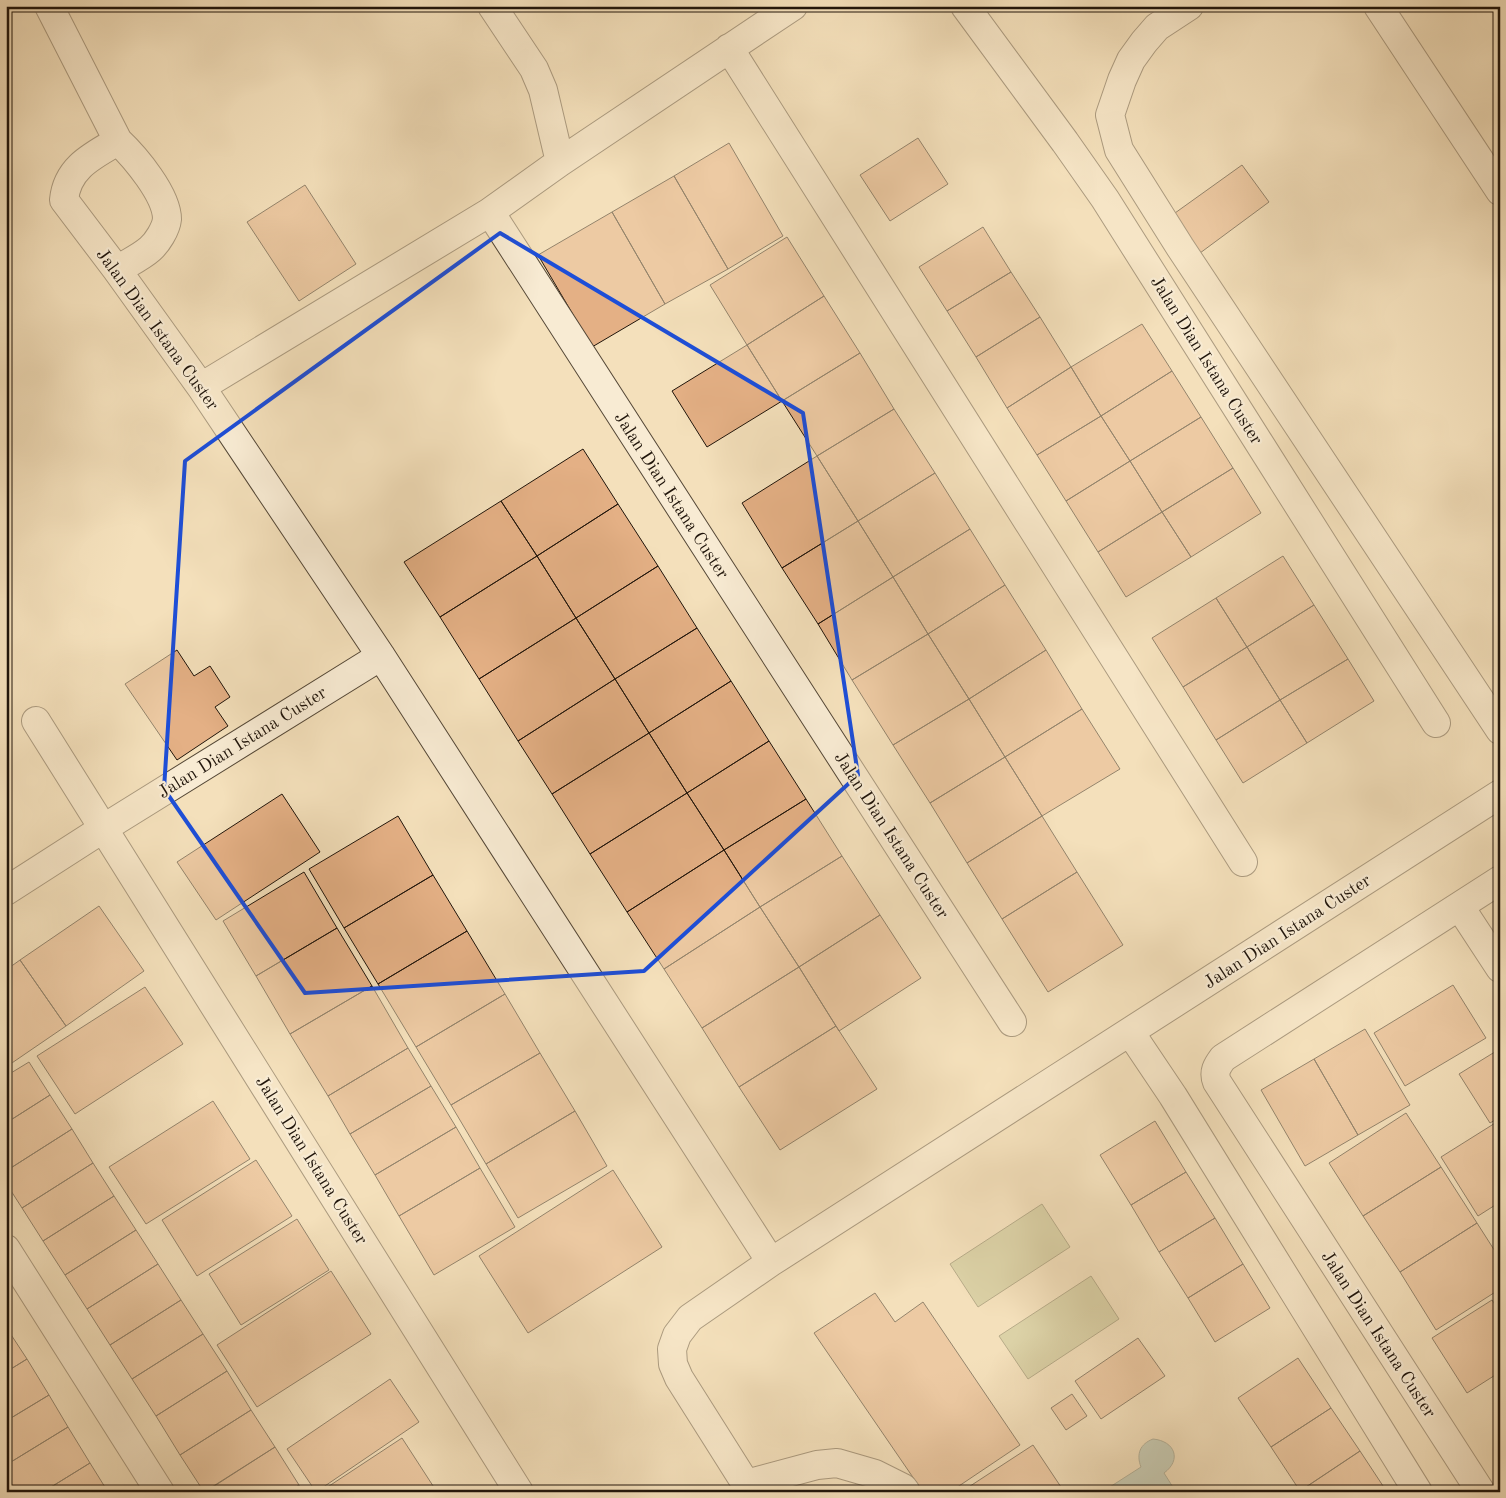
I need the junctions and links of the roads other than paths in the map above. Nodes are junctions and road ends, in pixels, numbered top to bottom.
1 (49, 6) edge
2 (492, 6) edge
3 (793, 6) edge
4 (965, 6) edge
5 (1189, 6) edge
6 (1378, 6) edge
7 (729, 48) junction
8 (118, 141) junction
9 (560, 162) junction
10 (1500, 191) edge
11 (490, 212) junction
12 (117, 270) junction
13 (201, 387) junction
14 (381, 656) junction
15 (36, 721) dead end
16 (1436, 723) dead end
17 (1500, 730) edge
18 (1500, 794) edge
19 (104, 828) junction
20 (1243, 862) dead end
21 (1500, 880) edge
22 (6, 891) edge
23 (1460, 906) junction
24 (1500, 968) edge
25 (1012, 1022) dead end
26 (1130, 1032) junction
27 (6, 1249) edge
28 (771, 1262) junction
29 (1500, 1485) edge
30 (748, 1488) edge
31 (160, 1492) edge
32 (519, 1492) edge
33 (906, 1492) edge
34 (1418, 1492) edge
35 (1481, 1492) edge
36 (1490, 1492) edge

1 - 8 street
2 - 9 street
3 - 7 street
4 - 16 street, Jalan Dian Istana Custer
5 - 17 street
6 - 10 street
7 - 9 street
7 - 20 street
8 - 12 street
8 - 12 street, Jalan Dian Istana Custer
9 - 11 street
11 - 13 street
11 - 25 street, Jalan Dian Istana Custer
12 - 13 street, Jalan Dian Istana Custer
13 - 14 street, Jalan Dian Istana Custer
14 - 19 street, Jalan Dian Istana Custer
14 - 28 street, Jalan Dian Istana Custer
15 - 19 street, Jalan Dian Istana Custer
18 - 26 street, Jalan Dian Istana Custer
19 - 22 street, Jalan Dian Istana Custer
19 - 32 street, Jalan Dian Istana Custer
21 - 23 street, Jalan Dian Istana Custer
23 - 24 street
23 - 35 street, Jalan Dian Istana Custer
26 - 28 street, Jalan Dian Istana Custer
26 - 34 street
27 - 31 street
28 - 30 street, Jalan Dian Istana Custer
29 - 36 street
30 - 33 street

